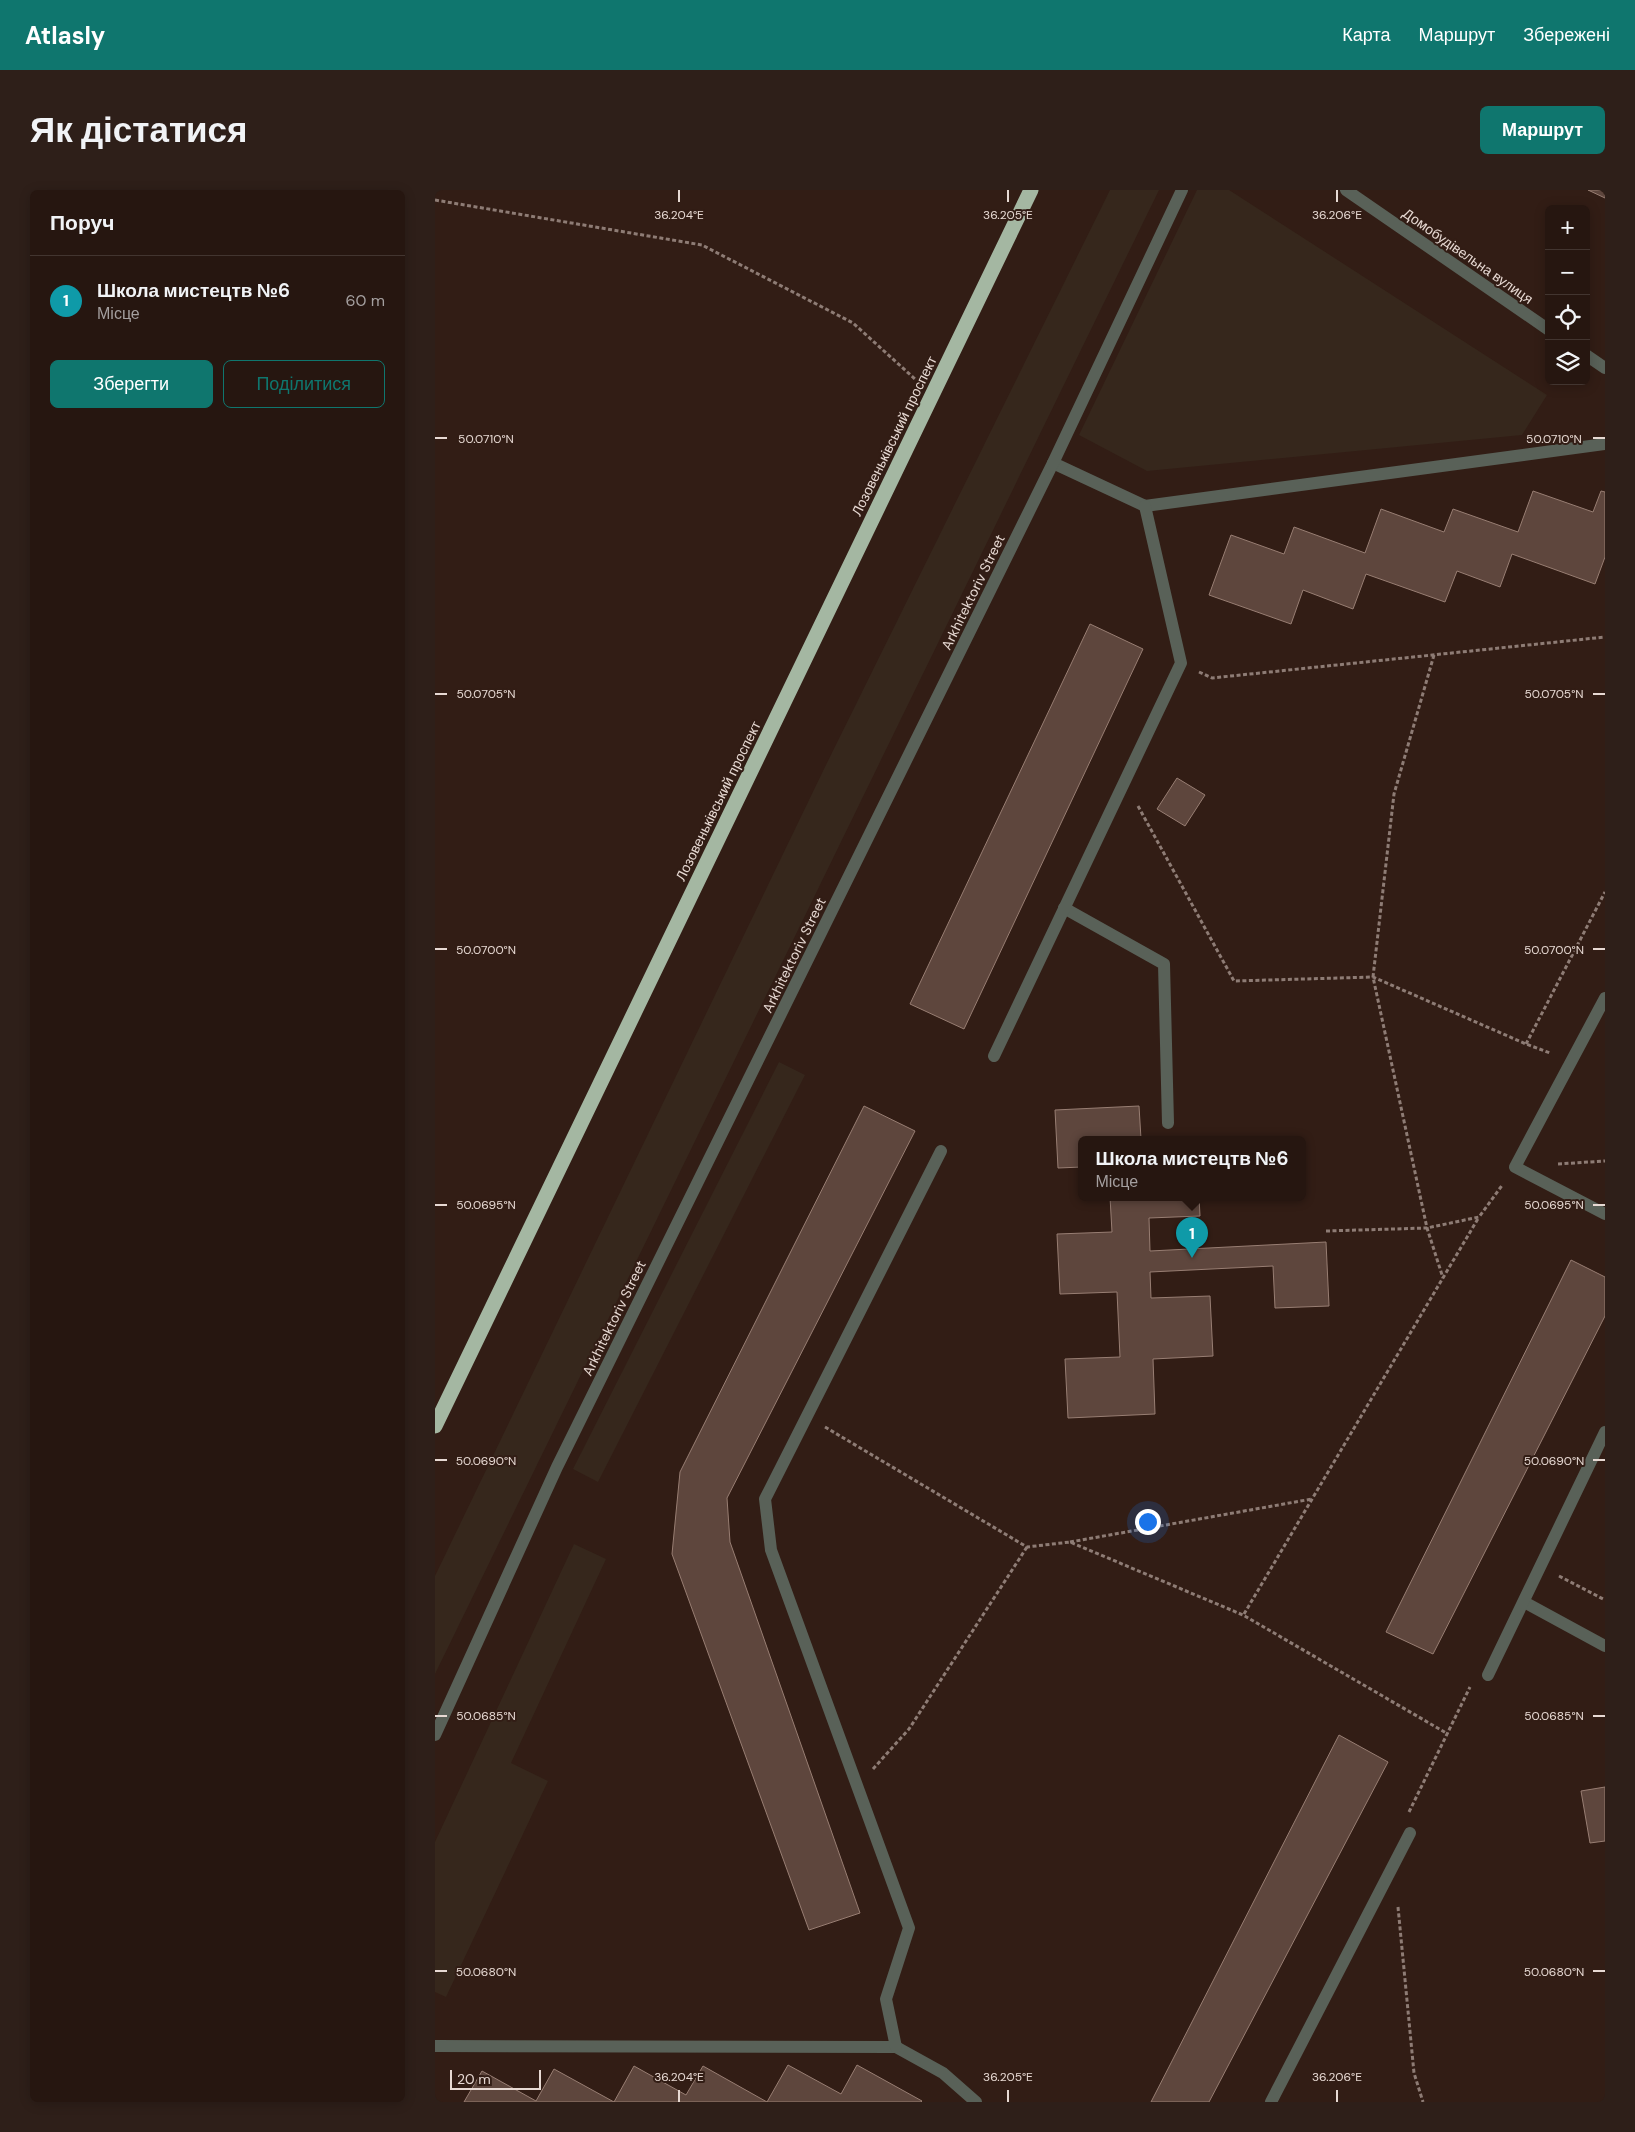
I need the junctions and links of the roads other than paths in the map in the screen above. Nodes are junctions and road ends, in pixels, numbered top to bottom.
1 (1031, 190) edge
2 (1182, 190) edge
3 (1346, 190) edge
4 (1545, 327) edge
5 (1590, 359) edge
6 (1605, 368) edge
7 (1605, 444) edge
8 (1053, 463) junction
9 (1145, 506) junction
10 (1064, 908) junction
11 (1605, 998) edge
12 (994, 1056) dead end
13 (1169, 1122) dead end
14 (941, 1151) dead end
15 (1605, 1214) edge
16 (435, 1426) edge
17 (1605, 1432) edge
18 (1524, 1602) junction
19 (1605, 1646) edge
20 (1488, 1675) road end
21 (435, 1735) edge
22 (1411, 1833) road end
23 (435, 2046) edge
24 (895, 2047) junction
25 (976, 2102) edge
26 (1271, 2102) edge

1 - 16 highway, Лозовеньківський проспект
2 - 8 street, Arkhitektoriv Street
3 - 4 street, Домобудівельна вулиця
5 - 6 street
7 - 9 street
8 - 9 street
8 - 21 street, Arkhitektoriv Street
9 - 10 street
10 - 12 street
10 - 13 street
11 - 15 street
14 - 24 street
17 - 18 street
18 - 19 street
18 - 20 street
22 - 26 street
23 - 24 street
24 - 25 street

